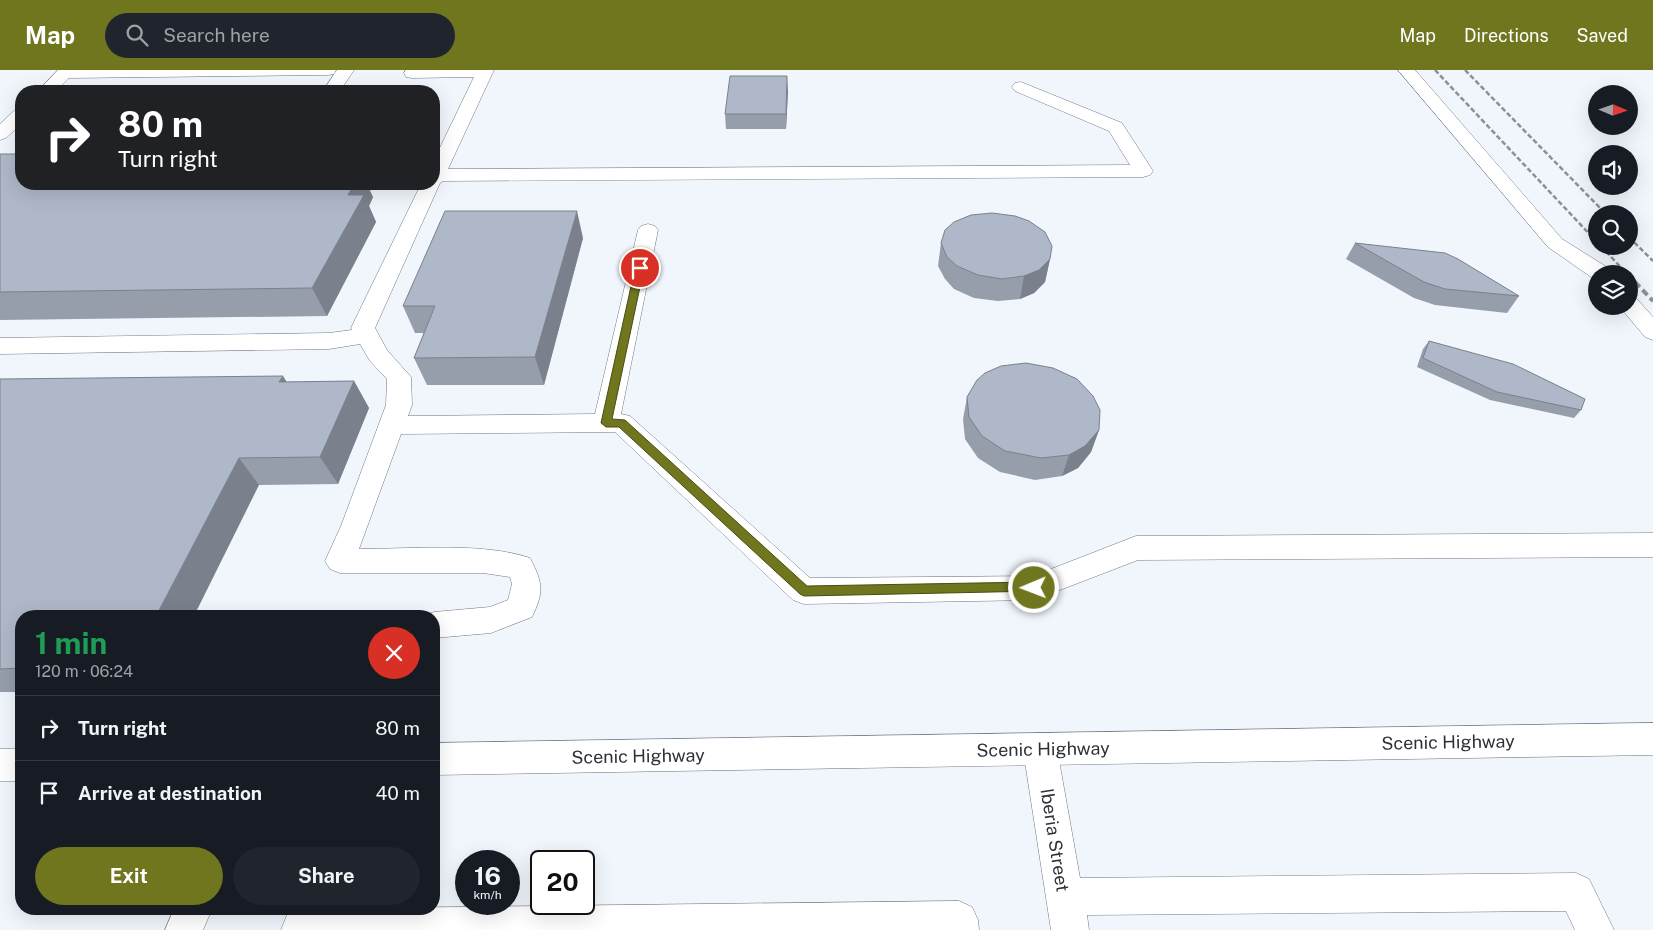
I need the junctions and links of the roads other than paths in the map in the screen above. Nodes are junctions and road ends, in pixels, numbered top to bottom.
1 (328, 70) edge
2 (346, 70) edge
3 (1406, 70) edge
4 (208, 71) junction
5 (278, 71) edge
6 (485, 71) edge
7 (136, 72) junction
8 (410, 76) edge
9 (267, 84) dead end
10 (52, 85) edge
11 (124, 85) edge
12 (195, 85) edge
13 (335, 85) edge
14 (1021, 87) dead end
15 (15, 120) edge
16 (0, 134) edge
17 (440, 163) edge
18 (440, 171) edge
19 (427, 190) edge
20 (648, 230) dead end
21 (1588, 265) edge
22 (1638, 314) edge
23 (1653, 332) edge
24 (368, 335) junction
25 (0, 346) edge
26 (606, 423) junction
27 (392, 425) junction
28 (1653, 546) edge
29 (440, 624) edge
30 (1653, 739) edge
31 (1040, 749) junction
32 (440, 759) edge
33 (0, 765) edge
34 (15, 765) edge
35 (1067, 913) edge
36 (190, 915) edge
37 (184, 930) edge
38 (300, 930) edge
39 (960, 930) edge
40 (1595, 930) edge

1 - 5 main road
2 - 13 main road
3 - 21 main road
4 - 5 main road
4 - 7 main road
4 - 12 main road
5 - 9 main road
6 - 8 main road
6 - 17 main road
7 - 10 main road
7 - 11 main road
14 - 18 main road
15 - 16 main road
19 - 24 main road
20 - 26 main road
22 - 23 main road
24 - 25 main road
24 - 27 main road
26 - 27 main road
26 - 28 main road
27 - 29 main road
30 - 31 main road, Scenic Highway
31 - 32 main road, Scenic Highway
31 - 35 main road, Iberia Street
33 - 34 main road
35 - 40 main road
36 - 37 main road
38 - 39 main road

